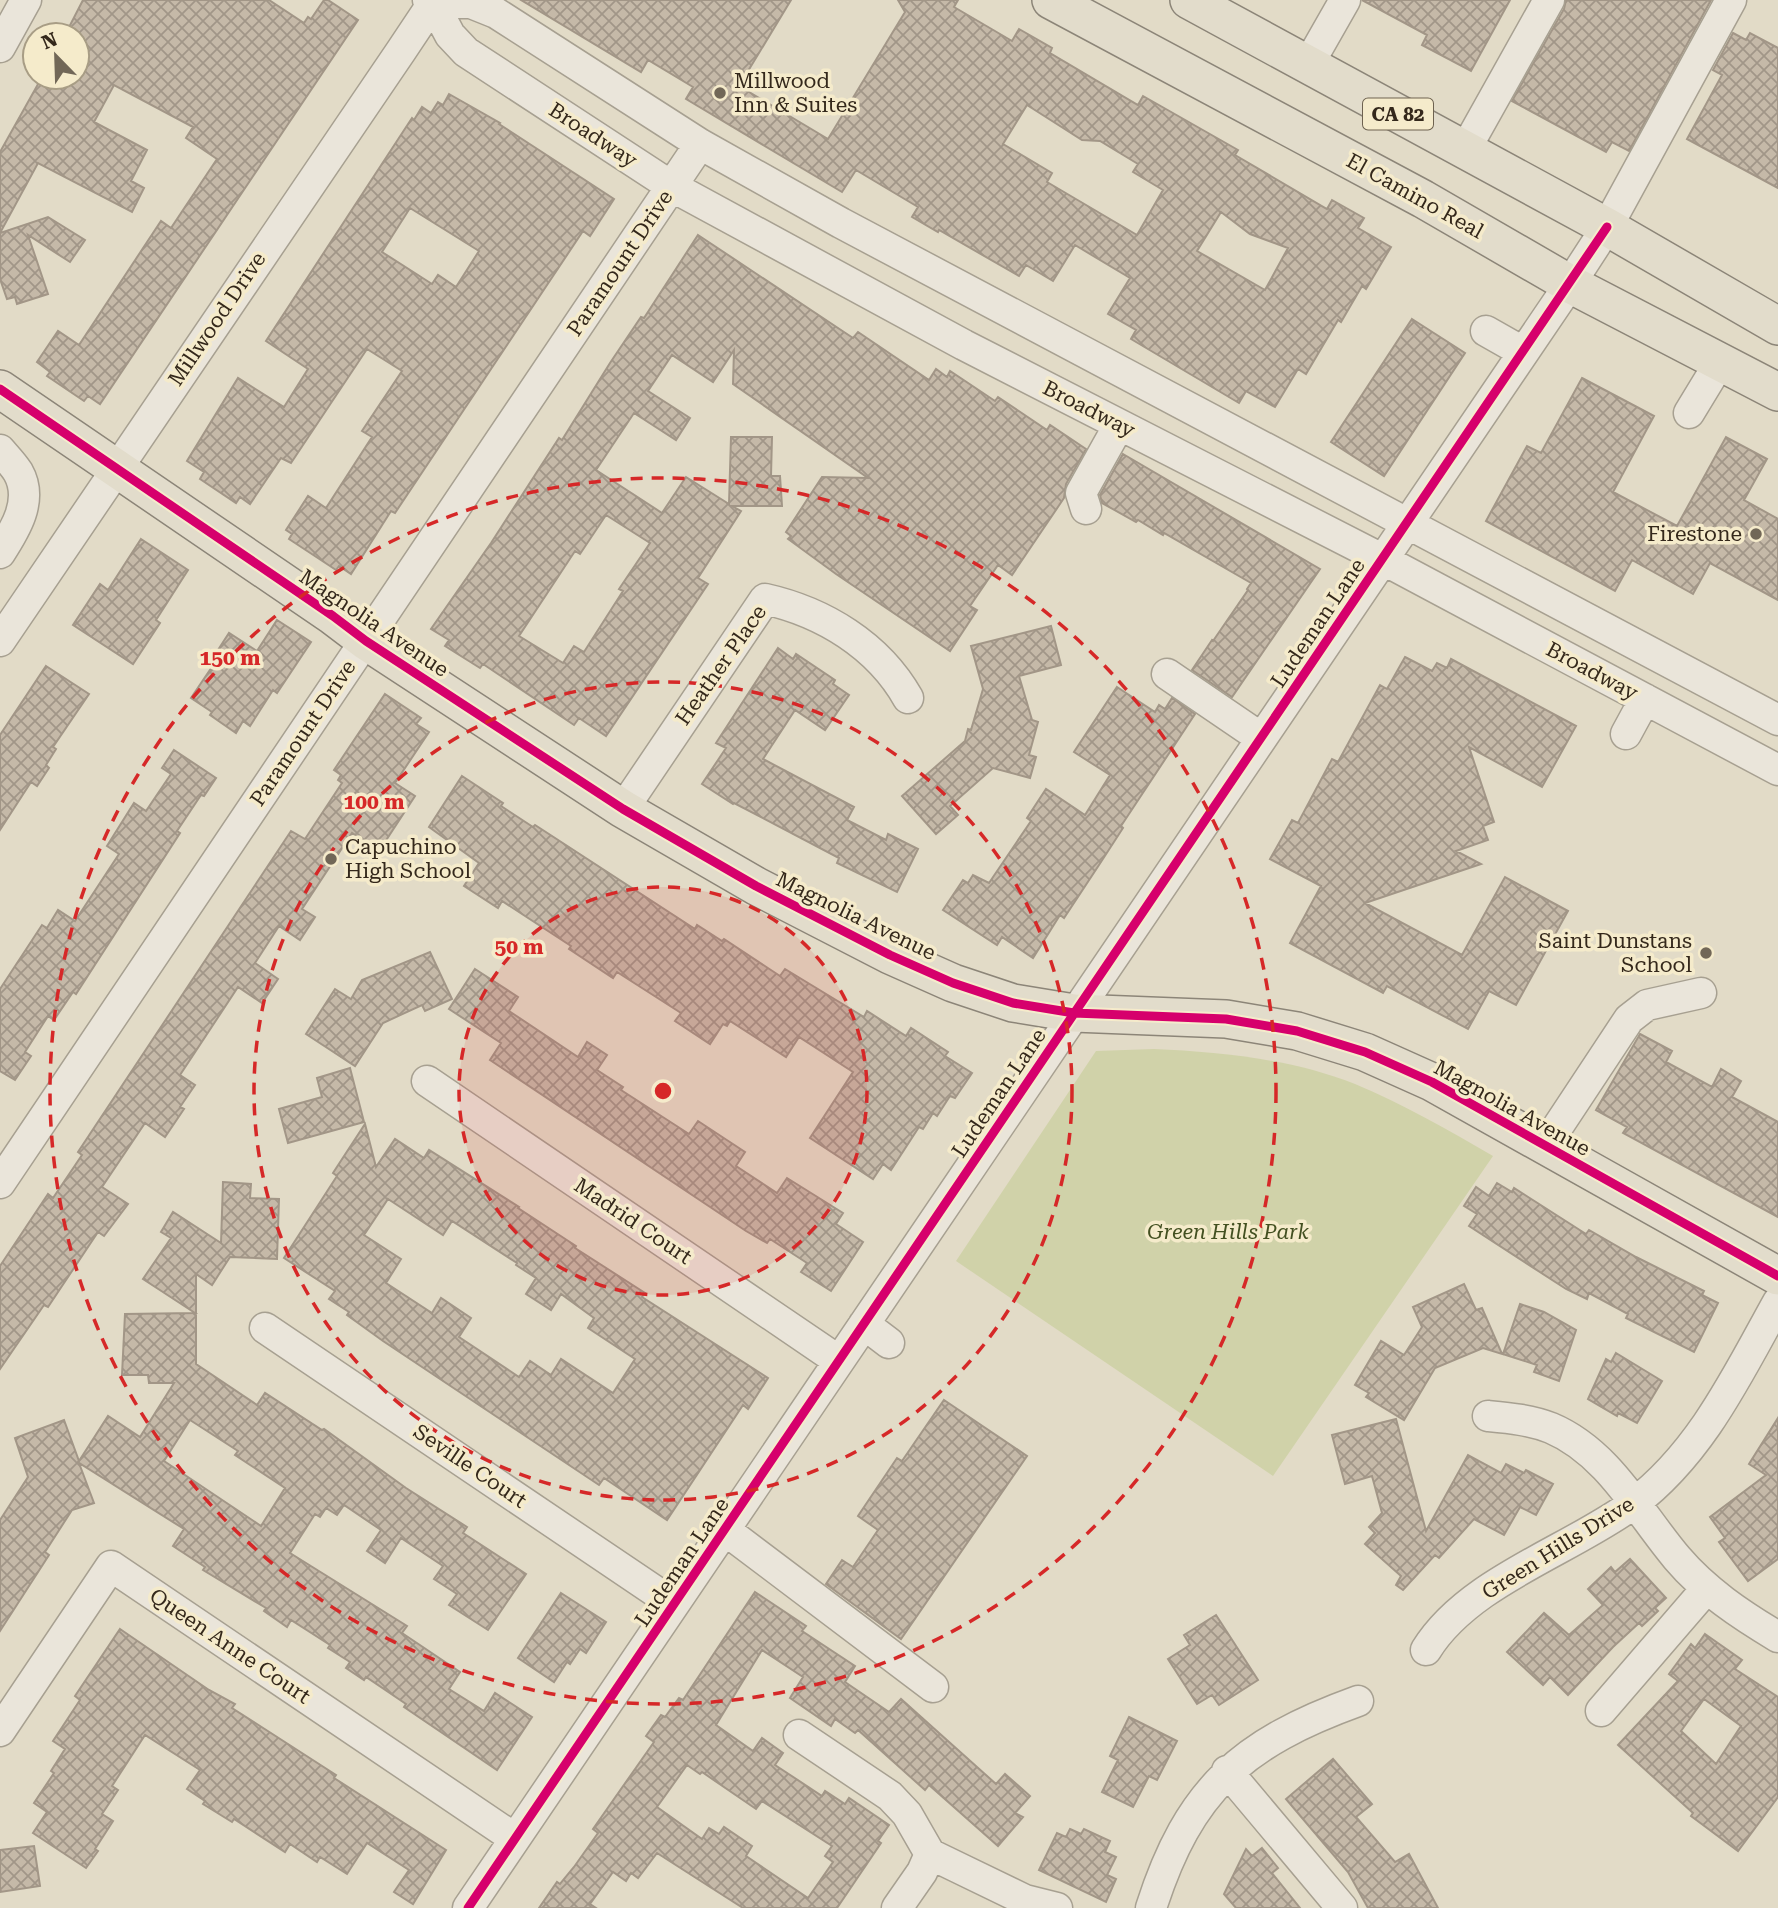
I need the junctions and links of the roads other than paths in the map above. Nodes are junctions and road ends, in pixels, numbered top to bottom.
1 (26, 0) edge
2 (1051, 0) edge
3 (1189, 0) edge
4 (1345, 0) edge
5 (1549, 0) edge
6 (1731, 0) edge
7 (433, 1) edge
8 (0, 47) edge
9 (1308, 65) junction
10 (700, 144) junction
11 (1465, 150) junction
12 (671, 186) junction
13 (1607, 227) junction
14 (1570, 284) junction
15 (1778, 326) edge
16 (1486, 331) dead end
17 (1523, 352) junction
18 (1720, 362) junction
19 (0, 389) edge
20 (1778, 392) edge
21 (1689, 413) dead end
22 (1119, 425) junction
23 (0, 450) edge
24 (115, 469) junction
25 (1086, 509) dead end
26 (1407, 522) junction
27 (0, 553) edge
28 (1382, 559) junction
29 (366, 640) junction
30 (0, 641) edge
31 (1167, 674) dead end
32 (908, 698) dead end
33 (1645, 699) junction
34 (1778, 720) edge
35 (1626, 734) dead end
36 (1261, 738) junction
37 (1778, 770) edge
38 (623, 809) junction
39 (1700, 993) dead end
40 (1074, 1013) junction
41 (427, 1081) dead end
42 (1545, 1146) junction
43 (0, 1183) edge
44 (1778, 1276) edge
45 (1778, 1302) edge
46 (864, 1325) junction
47 (265, 1328) dead end
48 (890, 1343) dead end
49 (839, 1361) junction
50 (1488, 1416) dead end
51 (1634, 1503) junction
52 (724, 1530) junction
53 (1707, 1588) junction
54 (674, 1604) junction
55 (1778, 1637) edge
56 (1426, 1650) dead end
57 (933, 1687) dead end
58 (1358, 1701) dead end
59 (1601, 1711) dead end
60 (0, 1731) edge
61 (799, 1735) dead end
62 (1227, 1771) junction
63 (514, 1838) junction
64 (929, 1854) junction
65 (468, 1908) edge
66 (897, 1908) edge
67 (1057, 1908) edge
68 (1150, 1908) edge
69 (1342, 1908) edge

1 - 8 street
2 - 14 main road, El Camino Real
3 - 9 main road, CA 82
4 - 9 street
5 - 11 street
6 - 13 street, Ludeman Lane
7 - 10 street
7 - 12 street, Broadway
7 - 24 street, Millwood Drive
9 - 11 main road, CA 82
10 - 12 street, Paramount Drive
10 - 26 street
11 - 13 main road, CA 82
12 - 22 street, Broadway
12 - 29 street, Paramount Drive
13 - 14 street, Ludeman Lane
13 - 15 main road, CA 82
14 - 17 street, Ludeman Lane
14 - 18 main road, El Camino Real
16 - 17 street
17 - 26 street, Ludeman Lane
18 - 20 main road, El Camino Real
18 - 21 street
19 - 24 main road, Magnolia Avenue
22 - 25 street
22 - 28 street, Broadway
23 - 27 street
24 - 29 main road, Magnolia Avenue
24 - 30 street, Millwood Drive
26 - 28 street, Ludeman Lane
26 - 34 street
28 - 33 street, Broadway
28 - 36 street, Ludeman Lane
29 - 38 main road, Magnolia Avenue
29 - 43 street, Paramount Drive
31 - 36 street
32 - 38 street, Heather Place
33 - 35 street
33 - 37 street, Broadway
36 - 40 street, Ludeman Lane
38 - 40 main road, Magnolia Avenue
39 - 42 street
40 - 42 main road, Magnolia Avenue
40 - 46 street, Ludeman Lane
41 - 49 street, Madrid Court
42 - 44 main road, Magnolia Avenue
45 - 51 street, Green Hills Drive
46 - 48 street
46 - 49 street, Ludeman Lane
47 - 54 street, Seville Court
49 - 52 street, Ludeman Lane
50 - 51 street
51 - 53 street
51 - 56 street, Green Hills Drive
52 - 54 street, Ludeman Lane
52 - 57 street
53 - 55 street
53 - 59 street
54 - 63 street, Ludeman Lane
58 - 62 street
60 - 63 street, Queen Anne Court
61 - 64 street
62 - 68 street
62 - 69 street
63 - 65 street, Ludeman Lane
64 - 66 street
64 - 67 street

